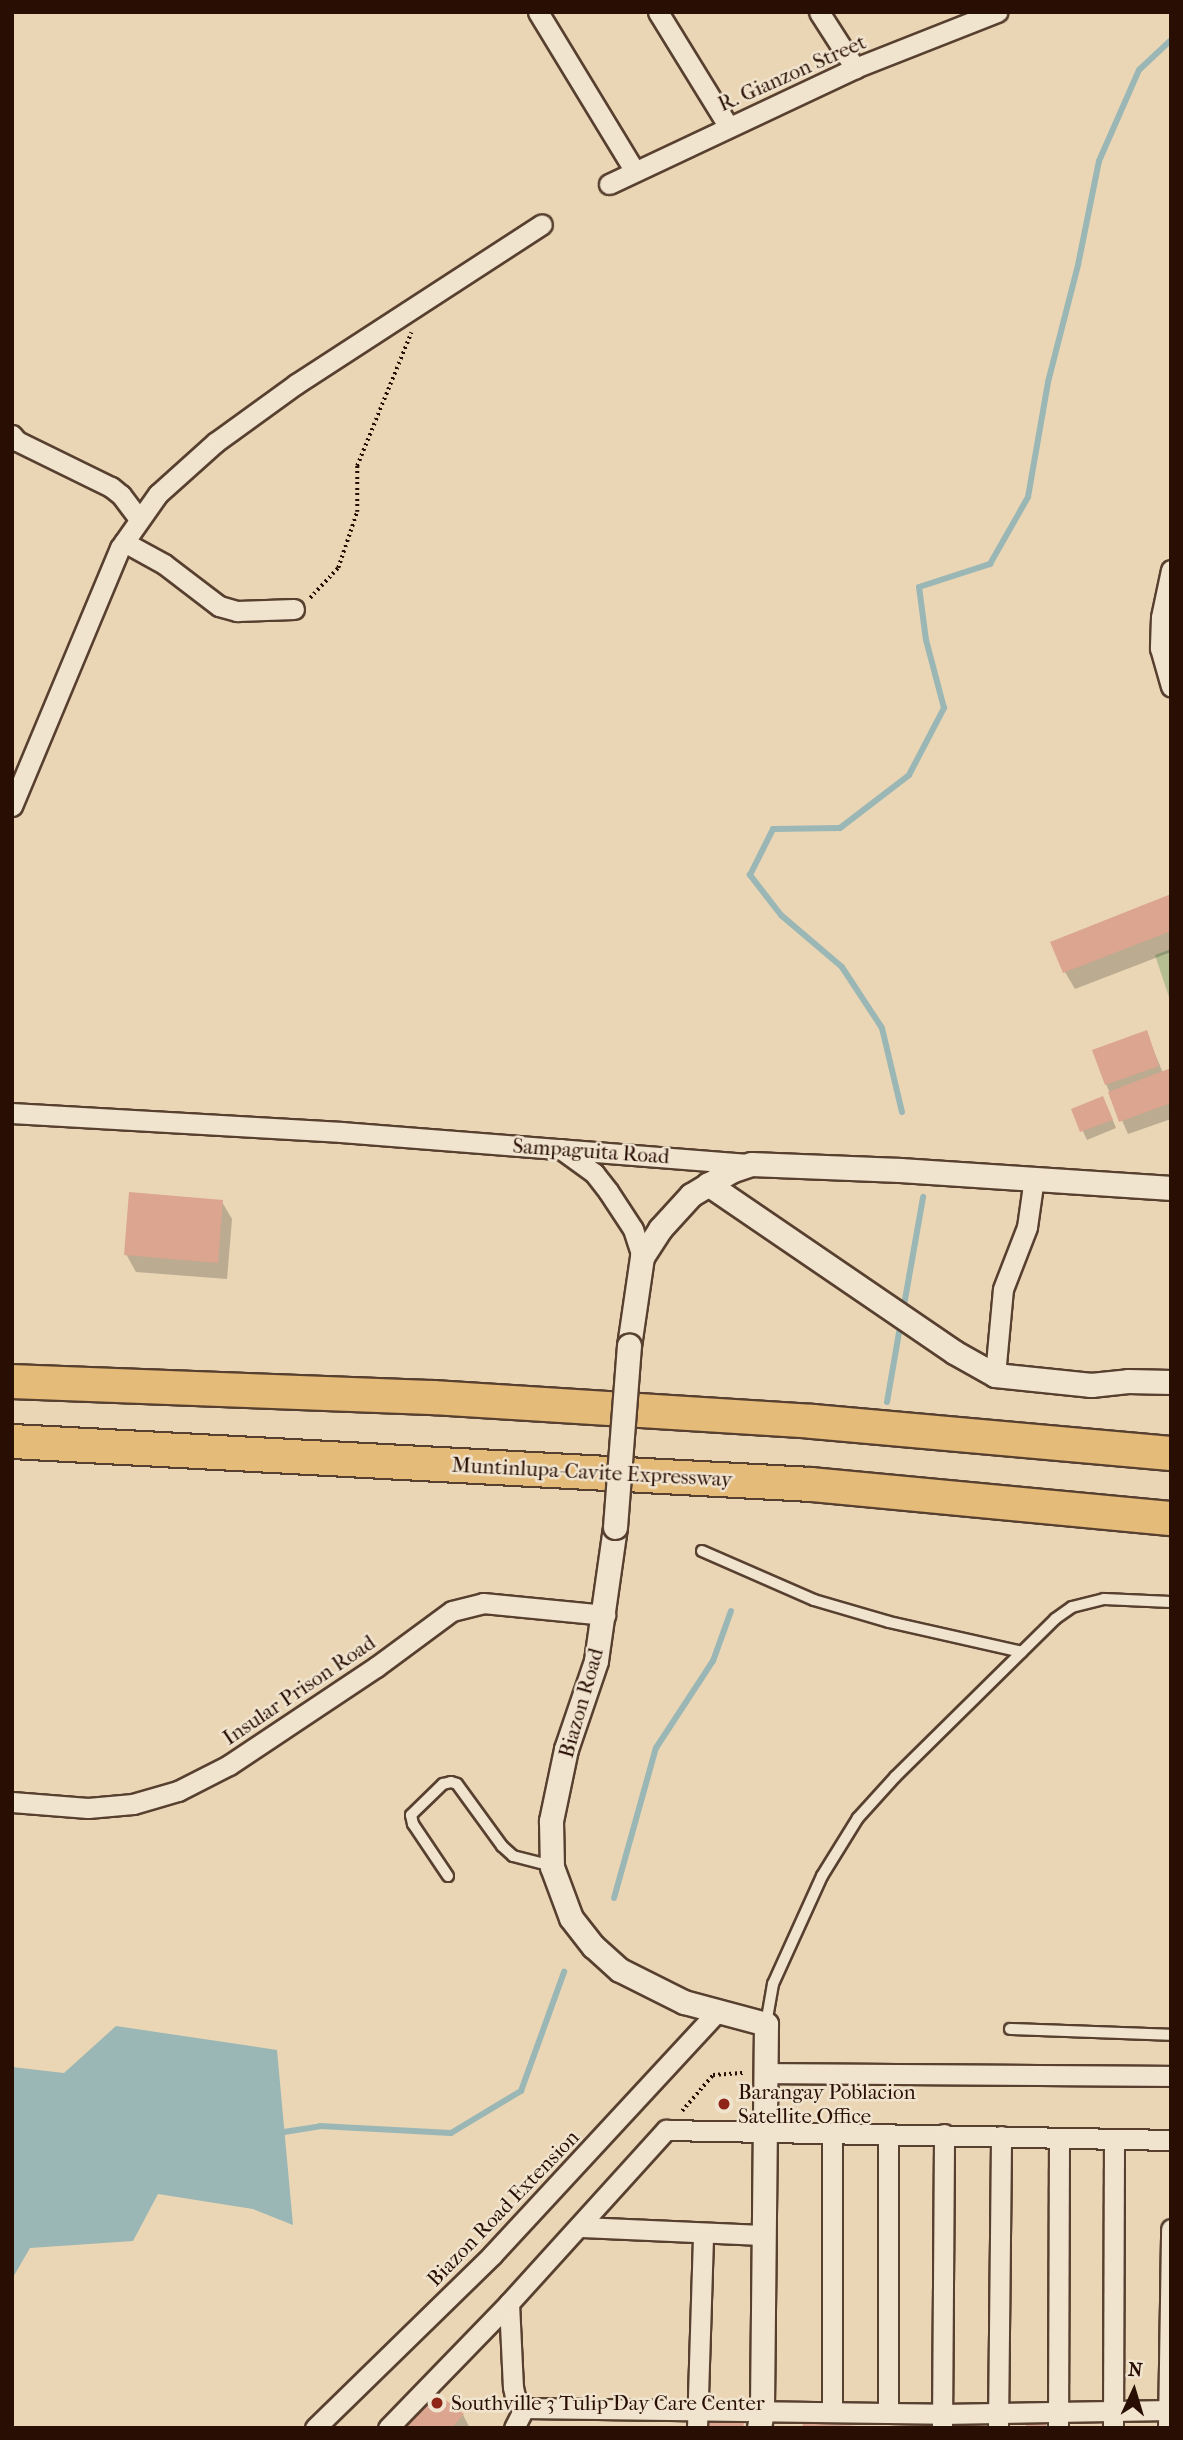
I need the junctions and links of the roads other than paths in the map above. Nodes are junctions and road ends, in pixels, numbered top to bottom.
1 (538, 12) edge
2 (658, 12) edge
3 (819, 12) edge
4 (997, 12) edge
5 (959, 20) edge
6 (855, 68) junction
7 (728, 125) junction
8 (634, 170) junction
9 (609, 184) dead end
10 (542, 224) dead end
11 (12, 435) edge
12 (139, 519) junction
13 (124, 542) junction
14 (1171, 570) edge
15 (294, 609) road end
16 (1171, 686) edge
17 (12, 806) edge
18 (12, 1112) edge
19 (559, 1147) junction
20 (751, 1164) junction
21 (1034, 1178) junction
22 (708, 1184) junction
23 (1171, 1188) edge
24 (642, 1257) junction
25 (995, 1375) junction
26 (12, 1381) edge
27 (1171, 1382) edge
28 (12, 1441) edge
29 (1171, 1453) edge
30 (1171, 1518) edge
31 (702, 1551) dead end
32 (1171, 1602) edge
33 (605, 1615) junction
34 (1022, 1653) junction
35 (12, 1802) edge
36 (552, 1867) junction
37 (448, 1876) dead end
38 (718, 2012) junction
39 (766, 2024) junction
40 (1010, 2029) dead end
41 (1171, 2035) edge
42 (764, 2073) junction
43 (1171, 2076) edge
44 (765, 2133) junction
45 (831, 2133) junction
46 (944, 2134) junction
47 (888, 2135) junction
48 (1001, 2136) junction
49 (1059, 2138) junction
50 (1114, 2139) junction
51 (1171, 2140) edge
52 (580, 2227) junction
53 (1171, 2229) edge
54 (703, 2233) junction
55 (764, 2235) junction
56 (509, 2303) junction
57 (524, 2408) junction
58 (832, 2412) junction
59 (1169, 2416) edge
60 (881, 2418) edge
61 (582, 2419) edge
62 (1112, 2419) edge
63 (642, 2420) edge
64 (698, 2420) edge
65 (761, 2420) edge
66 (998, 2420) edge
67 (1058, 2420) edge
68 (942, 2421) edge
69 (315, 2428) edge
70 (388, 2428) edge
71 (514, 2428) edge

1 - 8 street
2 - 7 street
3 - 6 street
4 - 5 street, R. Gianzon Street
5 - 6 street, R. Gianzon Street
6 - 7 street, R. Gianzon Street
7 - 8 street, R. Gianzon Street
8 - 9 street, R. Gianzon Street
10 - 12 street
11 - 12 street
12 - 13 street
13 - 15 street
13 - 17 street
14 - 16 street
18 - 19 street, Sampaguita Road
19 - 20 street, Sampaguita Road
19 - 24 street, Biazon Road
20 - 21 street, Sampaguita Road
20 - 22 street, Biazon Road
21 - 23 street, Sampaguita Road
21 - 25 street
22 - 24 street, Biazon Road
22 - 25 street
24 - 33 street, Biazon Road, bridge
25 - 27 street
26 - 29 highway
28 - 30 highway, Muntinlupa-Cavite Expressway
31 - 34 lane
32 - 34 lane
33 - 35 street, Insular Prison Road
33 - 36 street, Biazon Road
34 - 39 lane
36 - 37 lane
36 - 38 street, Biazon Road
38 - 39 street, Biazon Road
38 - 69 street, Biazon Road Extension
39 - 42 street
40 - 41 lane
42 - 43 street
42 - 44 street
44 - 45 street
44 - 52 street
44 - 55 street
45 - 47 street
45 - 58 street
46 - 47 street
46 - 48 street
46 - 68 street
47 - 60 street
48 - 49 street
48 - 66 street
49 - 50 street
49 - 67 street
50 - 51 street
50 - 62 street
52 - 54 street
52 - 56 street
53 - 59 street
54 - 55 street
54 - 64 street
55 - 65 street
56 - 57 street
56 - 70 street
57 - 61 street
57 - 71 street
58 - 60 street
58 - 65 street
59 - 62 street
60 - 68 street
61 - 63 street
62 - 67 street
63 - 64 street
64 - 65 street
66 - 67 street
66 - 68 street

